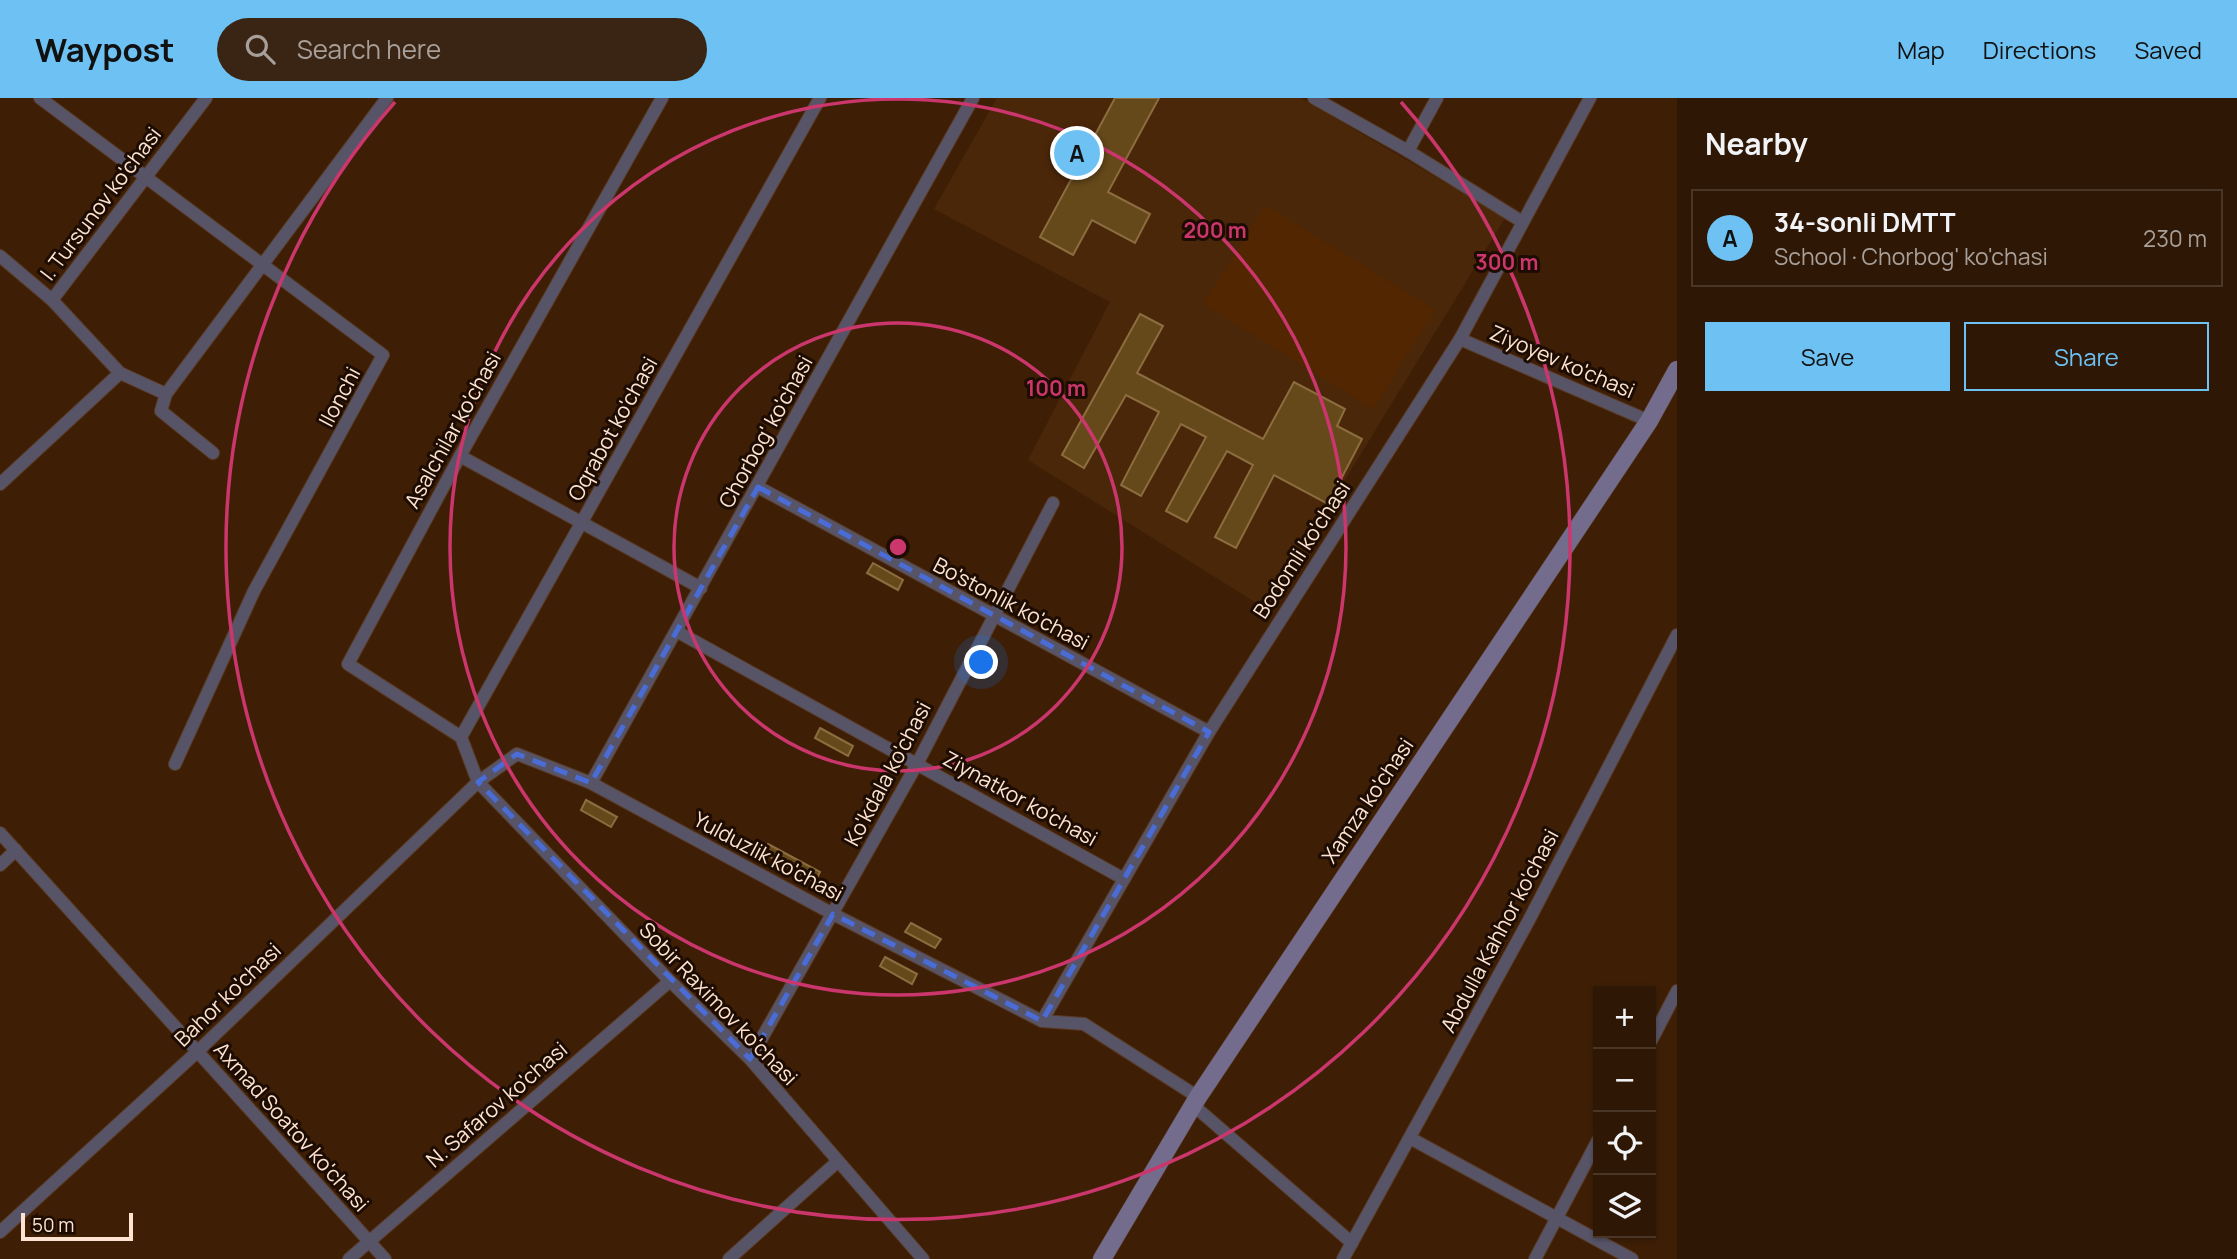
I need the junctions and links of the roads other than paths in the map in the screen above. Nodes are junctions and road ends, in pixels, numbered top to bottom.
1 (40, 98) edge
2 (206, 98) edge
3 (387, 98) edge
4 (662, 98) edge
5 (820, 98) edge
6 (973, 98) edge
7 (1314, 98) edge
8 (1437, 98) edge
9 (1590, 98) edge
10 (1408, 151) junction
11 (148, 177) junction
12 (1521, 221) junction
13 (0, 256) edge
14 (262, 265) junction
15 (52, 300) junction
16 (1460, 339) junction
17 (1677, 370) edge
18 (120, 373) junction
19 (166, 394) junction
20 (1649, 421) junction
21 (213, 453) dead end
22 (460, 456) junction
23 (0, 484) edge
24 (758, 487) junction
25 (1053, 503) dead end
26 (582, 523) junction
27 (701, 588) junction
28 (993, 617) junction
29 (678, 632) junction
30 (1677, 635) edge
31 (1209, 732) junction
32 (461, 737) junction
33 (175, 764) dead end
34 (917, 764) junction
35 (478, 782) junction
36 (591, 783) junction
37 (0, 833) edge
38 (16, 850) junction
39 (0, 864) edge
40 (1124, 879) junction
41 (833, 914) junction
42 (670, 981) junction
43 (1677, 991) edge
44 (1042, 1021) junction
45 (1656, 1031) edge
46 (197, 1052) junction
47 (750, 1059) junction
48 (1195, 1101) junction
49 (1410, 1138) junction
50 (1593, 1150) edge
51 (837, 1162) junction
52 (1557, 1218) junction
53 (0, 1231) edge
54 (369, 1241) junction
55 (1352, 1243) junction
56 (349, 1259) edge
57 (385, 1259) edge
58 (729, 1259) edge
59 (923, 1259) edge
60 (1102, 1259) edge
61 (1343, 1259) edge
62 (1535, 1259) edge
63 (1632, 1259) edge

1 - 11 street, Ilonchi
2 - 11 street, I. Tursunov ko'chasi
3 - 14 street
4 - 22 street, Asalchilar ko'chasi
5 - 26 street, Oqrabot ko'chasi
6 - 24 street, Chorbog' ko'chasi
7 - 10 street
8 - 10 street
9 - 12 street, Bodomli ko'chasi
10 - 12 street
11 - 14 street, Ilonchi
11 - 15 street, I. Tursunov ko'chasi
12 - 16 street, Bodomli ko'chasi
13 - 15 street
14 - 19 street
14 - 33 street, Ilonchi
15 - 18 street
16 - 20 street, Ziyoyev ko'chasi
16 - 31 street, Bodomli ko'chasi
17 - 20 main road, Xamza ko'chasi
18 - 19 street
18 - 23 street
19 - 21 street
20 - 48 main road, Xamza ko'chasi
22 - 26 street
22 - 32 street, Asalchilar ko'chasi
24 - 27 street, Chorbog' ko'chasi
24 - 28 street, Bo'stonlik ko'chasi
25 - 28 street, Ko'kdala ko'chasi
26 - 27 street
26 - 32 street, Oqrabot ko'chasi
27 - 29 street, Chorbog' ko'chasi
28 - 31 street, Bo'stonlik ko'chasi
28 - 34 street, Ko'kdala ko'chasi
29 - 34 street, Ziynatkor ko'chasi
29 - 36 street, Chorbog' ko'chasi
30 - 49 street, Abdulla Kahhor ko'chasi
31 - 40 street, Bodomli ko'chasi
32 - 35 street
34 - 40 street, Ziynatkor ko'chasi
34 - 41 street, Ko'kdala ko'chasi
35 - 36 street, Yulduzlik ko'chasi
35 - 42 street, Sobir Raximov ko'chasi
35 - 46 street, Bahor ko'chasi
36 - 41 street, Yulduzlik ko'chasi
37 - 38 street, Axmad Soatov ko'chasi
38 - 39 street
38 - 46 street, Axmad Soatov ko'chasi
40 - 44 street, Bodomli ko'chasi
41 - 44 street, Yulduzlik ko'chasi
41 - 47 street, Ko'kdala ko'chasi
42 - 47 street, Sobir Raximov ko'chasi
42 - 54 street, N. Safarov ko'chasi
43 - 45 street
44 - 48 street
46 - 53 street, Bahor ko'chasi
46 - 54 street, Axmad Soatov ko'chasi
47 - 51 street, Sobir Raximov ko'chasi
48 - 55 street
48 - 60 main road, Xamza ko'chasi
49 - 52 street
49 - 55 street, Abdulla Kahhor ko'chasi
50 - 52 street
51 - 58 street
51 - 59 street, Sobir Raximov ko'chasi
52 - 62 street
52 - 63 street
54 - 56 street, N. Safarov ko'chasi
54 - 57 street, Axmad Soatov ko'chasi
55 - 61 street, Abdulla Kahhor ko'chasi

